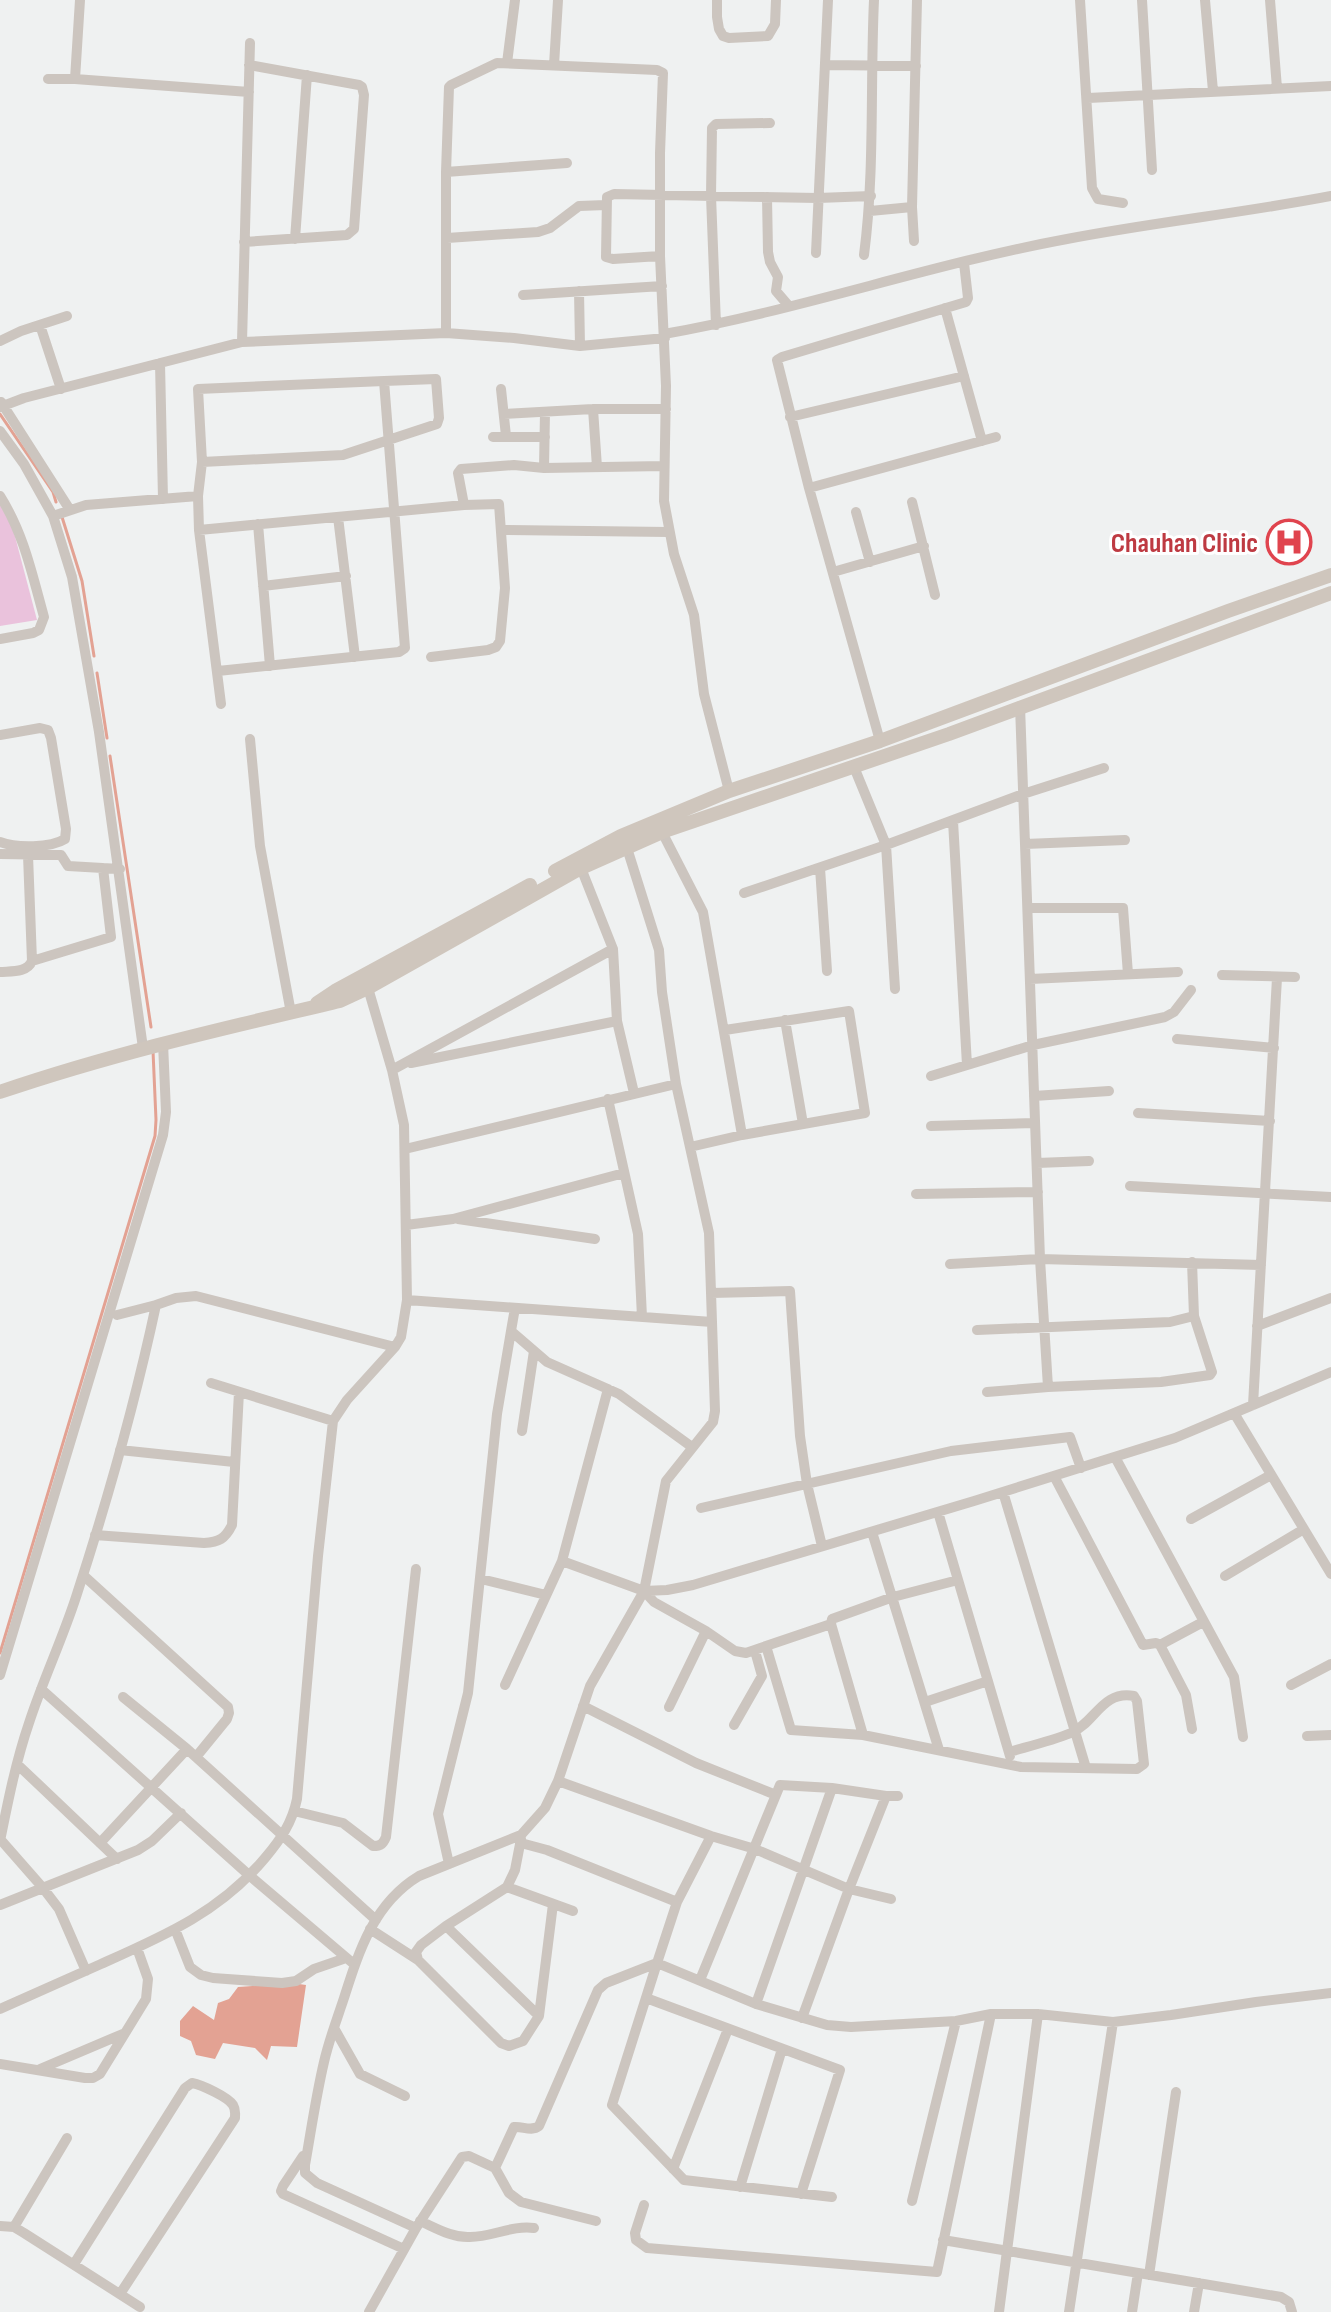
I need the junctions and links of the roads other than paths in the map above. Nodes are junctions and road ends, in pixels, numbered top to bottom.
1 (80, 0) edge
2 (515, 0) edge
3 (558, 0) edge
4 (717, 0) edge
5 (776, 0) edge
6 (828, 0) edge
7 (874, 0) edge
8 (917, 0) edge
9 (1080, 0) edge
10 (1142, 0) edge
11 (1205, 0) edge
12 (1270, 0) edge
13 (250, 43) dead end
14 (507, 63) junction
15 (249, 65) junction
16 (554, 65) junction
17 (826, 65) junction
18 (871, 65) junction
19 (916, 66) junction
20 (307, 75) junction
21 (48, 79) dead end
22 (75, 79) junction
23 (1331, 86) edge
24 (1277, 88) junction
25 (1213, 91) junction
26 (249, 92) junction
27 (1148, 95) junction
28 (1088, 98) junction
29 (770, 123) dead end
30 (567, 163) dead end
31 (1152, 170) dead end
32 (446, 172) junction
33 (660, 195) junction
34 (711, 196) junction
35 (871, 196) junction
36 (1331, 196) edge
37 (767, 197) junction
38 (818, 198) junction
39 (1123, 203) dead end
40 (606, 205) junction
41 (912, 207) junction
42 (870, 211) junction
43 (447, 238) junction
44 (295, 239) junction
45 (914, 241) dead end
46 (244, 242) junction
47 (816, 253) dead end
48 (864, 255) dead end
49 (660, 256) junction
50 (964, 263) junction
51 (662, 286) junction
52 (579, 291) junction
53 (523, 295) dead end
54 (788, 305) junction
55 (945, 308) junction
56 (67, 316) dead end
57 (40, 325) junction
58 (716, 325) junction
59 (446, 333) junction
60 (664, 336) junction
61 (0, 341) edge
62 (242, 342) junction
63 (580, 346) junction
64 (160, 363) junction
65 (964, 376) junction
66 (384, 381) junction
67 (61, 389) junction
68 (501, 389) dead end
69 (1, 404) edge
70 (593, 409) junction
71 (666, 409) junction
72 (545, 412) junction
73 (504, 414) junction
74 (790, 417) junction
75 (0, 431) edge
76 (506, 436) junction
77 (493, 437) dead end
78 (545, 437) junction
79 (996, 437) dead end
80 (390, 439) junction
81 (982, 441) junction
82 (202, 462) junction
83 (664, 466) junction
84 (597, 467) junction
85 (544, 468) junction
86 (809, 488) junction
87 (0, 496) edge
88 (198, 496) junction
89 (163, 499) junction
90 (912, 502) dead end
91 (464, 505) junction
92 (70, 510) junction
93 (395, 511) junction
94 (856, 512) dead end
95 (53, 516) junction
96 (338, 517) junction
97 (258, 524) junction
98 (199, 530) junction
99 (501, 530) junction
100 (668, 532) junction
101 (924, 546) junction
102 (870, 562) junction
103 (833, 572) junction
104 (1331, 575) edge
105 (346, 576) junction
106 (263, 586) junction
107 (1331, 593) edge
108 (935, 595) dead end
109 (0, 639) edge
110 (355, 657) junction
111 (431, 657) dead end
112 (270, 666) junction
113 (218, 671) junction
114 (221, 704) dead end
115 (1020, 706) junction
116 (0, 735) edge
117 (250, 739) dead end
118 (880, 741) junction
119 (854, 767) junction
120 (1104, 768) dead end
121 (729, 791) junction
122 (1023, 794) junction
123 (953, 821) junction
124 (662, 832) junction
125 (1125, 840) dead end
126 (0, 842) edge
127 (1025, 844) junction
128 (886, 845) junction
129 (627, 848) junction
130 (0, 854) edge
131 (28, 855) junction
132 (103, 868) junction
133 (581, 868) junction
134 (820, 868) junction
135 (120, 869) junction
136 (744, 893) dead end
137 (1028, 908) junction
138 (613, 949) junction
139 (32, 961) junction
140 (827, 971) dead end
141 (0, 972) edge
142 (1178, 972) dead end
143 (1128, 974) junction
144 (1222, 975) dead end
145 (1295, 977) dead end
146 (1277, 978) junction
147 (1030, 979) junction
148 (368, 988) junction
149 (895, 989) dead end
150 (1191, 990) dead end
151 (311, 1008) junction
152 (291, 1013) junction
153 (785, 1020) junction
154 (617, 1021) junction
155 (725, 1030) junction
156 (1177, 1039) dead end
157 (163, 1043) junction
158 (1033, 1045) junction
159 (143, 1048) junction
160 (1274, 1048) junction
161 (967, 1065) junction
162 (396, 1068) junction
163 (931, 1076) dead end
164 (676, 1084) junction
165 (1109, 1091) dead end
166 (0, 1092) edge
167 (634, 1093) junction
168 (1034, 1096) junction
169 (608, 1099) junction
170 (1138, 1113) dead end
171 (1270, 1121) junction
172 (1035, 1123) junction
173 (803, 1124) junction
174 (931, 1126) dead end
175 (742, 1135) junction
176 (690, 1147) junction
177 (405, 1149) junction
178 (1089, 1161) dead end
179 (1037, 1163) junction
180 (624, 1173) junction
181 (1130, 1186) dead end
182 (1038, 1192) junction
183 (916, 1194) dead end
184 (1266, 1194) junction
185 (1331, 1197) edge
186 (453, 1219) junction
187 (406, 1225) junction
188 (595, 1239) dead end
189 (1040, 1259) junction
190 (1192, 1262) junction
191 (950, 1264) dead end
192 (1261, 1265) junction
193 (711, 1293) junction
194 (1331, 1298) edge
195 (407, 1300) junction
196 (156, 1305) junction
197 (515, 1308) junction
198 (117, 1315) dead end
199 (1194, 1316) junction
200 (642, 1317) junction
201 (712, 1322) junction
202 (1044, 1326) junction
203 (1257, 1326) junction
204 (977, 1330) dead end
205 (511, 1331) junction
206 (395, 1347) junction
207 (534, 1351) junction
208 (1329, 1376) edge
209 (211, 1383) dead end
210 (1048, 1387) junction
211 (608, 1389) junction
212 (239, 1392) junction
213 (987, 1392) dead end
214 (1253, 1405) junction
215 (1234, 1413) junction
216 (333, 1421) junction
217 (522, 1431) dead end
218 (692, 1447) junction
219 (120, 1450) junction
220 (1115, 1457) junction
221 (234, 1462) junction
222 (1081, 1468) junction
223 (1271, 1475) junction
224 (1054, 1476) junction
225 (807, 1484) junction
226 (1003, 1492) junction
227 (701, 1508) dead end
228 (938, 1512) junction
229 (1191, 1519) dead end
230 (1304, 1529) junction
231 (872, 1532) junction
232 (95, 1535) junction
233 (822, 1546) junction
234 (1326, 1556) edge
235 (562, 1561) junction
236 (416, 1569) dead end
237 (1331, 1574) edge
238 (83, 1575) junction
239 (1225, 1576) dead end
240 (481, 1579) junction
241 (958, 1580) junction
242 (644, 1591) junction
243 (546, 1595) junction
244 (893, 1597) junction
245 (1203, 1622) junction
246 (831, 1624) junction
247 (706, 1631) junction
248 (1160, 1645) junction
249 (761, 1648) junction
250 (1331, 1664) edge
251 (0, 1675) edge
252 (988, 1681) junction
253 (505, 1685) dead end
254 (1291, 1685) dead end
255 (41, 1689) junction
256 (123, 1697) dead end
257 (925, 1702) junction
258 (583, 1706) junction
259 (669, 1707) dead end
260 (734, 1725) dead end
261 (1192, 1729) dead end
262 (1075, 1731) junction
263 (863, 1735) junction
264 (1331, 1735) edge
265 (1307, 1736) dead end
266 (1243, 1737) dead end
267 (187, 1749) junction
268 (939, 1750) junction
269 (1009, 1752) junction
270 (196, 1757) junction
271 (17, 1764) junction
272 (1013, 1766) junction
273 (1086, 1768) junction
274 (558, 1781) junction
275 (153, 1788) junction
276 (832, 1788) junction
277 (776, 1795) junction
278 (886, 1796) junction
279 (898, 1796) dead end
280 (294, 1811) junction
281 (181, 1813) junction
282 (283, 1836) junction
283 (711, 1836) junction
284 (521, 1839) junction
285 (0, 1840) edge
286 (100, 1843) junction
287 (755, 1849) junction
288 (117, 1859) junction
289 (449, 1864) junction
290 (804, 1870) junction
291 (250, 1876) junction
292 (507, 1887) junction
293 (43, 1888) junction
294 (849, 1889) junction
295 (891, 1899) dead end
296 (677, 1902) junction
297 (553, 1904) junction
298 (0, 1905) edge
299 (573, 1911) dead end
300 (373, 1924) junction
301 (446, 1926) junction
302 (175, 1929) junction
303 (137, 1948) junction
304 (418, 1960) junction
305 (350, 1961) junction
306 (657, 1963) junction
307 (86, 1971) junction
308 (700, 1980) junction
309 (1331, 1993) edge
310 (646, 1998) junction
311 (756, 2004) junction
312 (0, 2009) edge
313 (991, 2014) junction
314 (1038, 2014) junction
315 (539, 2016) junction
316 (802, 2018) junction
317 (956, 2021) junction
318 (1113, 2022) junction
319 (334, 2028) junction
320 (728, 2029) junction
321 (126, 2033) junction
322 (782, 2049) junction
323 (0, 2064) edge
324 (38, 2070) junction
325 (1176, 2092) dead end
326 (405, 2096) dead end
327 (67, 2138) dead end
328 (307, 2150) junction
329 (495, 2168) junction
330 (673, 2169) junction
331 (740, 2187) junction
332 (801, 2194) junction
333 (832, 2197) dead end
334 (912, 2201) dead end
335 (644, 2205) dead end
336 (596, 2221) dead end
337 (418, 2225) junction
338 (0, 2226) edge
339 (14, 2227) junction
340 (534, 2228) dead end
341 (943, 2240) junction
342 (404, 2249) junction
343 (1007, 2252) junction
344 (1075, 2262) junction
345 (74, 2264) junction
346 (1144, 2274) junction
347 (1199, 2283) junction
348 (120, 2294) junction
349 (140, 2307) dead end
350 (1001, 2311) edge
351 (369, 2312) edge
352 (1069, 2312) edge
353 (1132, 2312) edge
354 (1194, 2312) edge
355 (1292, 2312) edge

1 - 22 street
2 - 14 street
3 - 16 street
4 - 5 street
6 - 17 street
7 - 18 street
8 - 19 street
9 - 28 street
10 - 27 street
11 - 25 street
12 - 24 street
13 - 15 street
14 - 16 street
14 - 32 street
15 - 20 street
15 - 26 street
16 - 33 street
17 - 18 street
17 - 38 street
18 - 19 street
18 - 35 street
19 - 41 street
20 - 44 street
20 - 44 street
21 - 22 street
22 - 26 street
23 - 24 street
24 - 25 street
25 - 27 street
26 - 46 street
27 - 28 street
27 - 31 street
28 - 39 street
29 - 34 street
30 - 32 street
32 - 43 street
33 - 34 street
33 - 40 street
33 - 49 street
34 - 37 street
34 - 58 street
35 - 38 street
35 - 42 street
36 - 50 street
37 - 38 street
37 - 54 street
38 - 47 street
40 - 43 street
40 - 49 street
41 - 42 street
41 - 45 street
42 - 48 street
43 - 59 street
44 - 46 street
46 - 62 street
49 - 51 street
50 - 54 street
50 - 55 street
51 - 52 street
51 - 60 street
52 - 53 street
52 - 63 street
54 - 58 street
55 - 65 street
55 - 74 street
56 - 57 street
57 - 61 street
57 - 67 street
58 - 60 street
59 - 62 street
59 - 63 street
60 - 63 street
60 - 71 street
62 - 64 street
64 - 67 street
64 - 89 street
65 - 74 street
65 - 81 street
66 - 80 street
66 - 80 street
66 - 82 street
67 - 69 street
68 - 73 street
69 - 92 street
70 - 71 street
70 - 72 street
70 - 84 street
71 - 83 street
72 - 73 street
72 - 78 street
73 - 76 street
74 - 86 street
75 - 95 street
76 - 77 street
76 - 78 street
78 - 85 street
79 - 81 street
80 - 82 street
80 - 93 street
81 - 86 street
82 - 88 street
83 - 84 street
83 - 100 street
84 - 85 street
85 - 91 street
86 - 103 street
87 - 109 street
88 - 89 street
88 - 98 street
89 - 92 street
90 - 101 street
91 - 93 street
91 - 99 street
92 - 95 street
93 - 96 street
93 - 110 street
94 - 102 street
95 - 135 street
96 - 97 street
96 - 105 street
97 - 98 street
97 - 106 street
98 - 113 street
99 - 100 street
99 - 111 street
100 - 121 street
101 - 102 street
101 - 108 street
102 - 103 street
103 - 118 street
104 - 118 main road
105 - 106 street
105 - 110 street
106 - 112 street
107 - 115 main road
110 - 112 street
112 - 113 street
113 - 114 street
115 - 119 main road
115 - 122 street
116 - 126 street
117 - 152 street
118 - 121 main road
119 - 124 main road
119 - 128 street
120 - 122 street
121 - 151 main road
122 - 123 street
122 - 127 street
123 - 128 street
123 - 161 street
124 - 129 main road
124 - 155 street
125 - 127 street
127 - 137 street
128 - 134 street
128 - 149 street
129 - 133 main road
129 - 164 street
130 - 131 street
131 - 132 street
131 - 139 street
132 - 135 street
132 - 139 street
133 - 138 street
133 - 148 main road
134 - 136 street
134 - 140 street
135 - 159 street
137 - 143 street
137 - 147 street
138 - 154 street
138 - 162 street
139 - 141 street
142 - 143 street
143 - 147 street
144 - 146 street
145 - 146 street
146 - 160 street
147 - 158 street
148 - 151 main road
148 - 162 street
150 - 158 street
151 - 152 main road
152 - 157 main road
153 - 155 street
153 - 173 street
153 - 173 street
154 - 162 street
154 - 167 street
155 - 175 street
156 - 160 street
157 - 159 main road
157 - 251 street
158 - 161 street
158 - 168 street
159 - 166 main road
160 - 171 street
161 - 163 street
162 - 177 street
164 - 167 street
164 - 176 street
165 - 168 street
167 - 169 street
168 - 172 street
169 - 177 street
169 - 180 street
170 - 171 street
171 - 184 street
172 - 174 street
172 - 179 street
173 - 175 street
175 - 176 street
176 - 193 street
177 - 187 street
178 - 179 street
179 - 182 street
180 - 186 street
180 - 200 street
181 - 184 street
182 - 183 street
182 - 189 street
184 - 185 street
184 - 192 street
186 - 187 street
186 - 188 street
187 - 195 street
189 - 190 street
189 - 191 street
189 - 202 street
190 - 192 street
190 - 199 street
192 - 203 street
193 - 201 street
193 - 225 street
194 - 203 street
195 - 197 street
195 - 206 street
196 - 198 street
196 - 206 street
196 - 219 street
197 - 200 street
197 - 205 street
199 - 202 street
199 - 210 street
200 - 201 street
201 - 218 street
202 - 204 street
202 - 210 street
203 - 214 street
205 - 207 street
205 - 240 street
206 - 216 street
207 - 211 street
207 - 217 street
208 - 214 street
209 - 212 street
210 - 213 street
211 - 218 street
211 - 235 street
212 - 216 street
212 - 221 street
214 - 215 street
215 - 220 street
215 - 223 street
216 - 280 street
218 - 242 street
219 - 221 street
219 - 232 street
220 - 222 street
220 - 245 street
221 - 232 street
222 - 224 street
222 - 225 street
223 - 229 street
223 - 230 street
224 - 226 street
224 - 248 street
225 - 227 street
225 - 233 street
226 - 228 street
226 - 262 street
228 - 231 street
228 - 241 street
230 - 234 street
230 - 239 street
231 - 233 street
231 - 244 street
232 - 238 street
233 - 242 street
234 - 237 street
235 - 242 street
235 - 243 street
236 - 280 street
238 - 255 street
238 - 270 street
240 - 243 street
240 - 289 street
241 - 244 street
241 - 252 street
242 - 247 street
242 - 258 street
243 - 253 street
244 - 246 street
244 - 257 street
245 - 248 street
245 - 266 street
246 - 249 street
246 - 263 street
247 - 249 street
247 - 259 street
248 - 261 street
249 - 260 street
249 - 263 street
250 - 254 street
252 - 257 street
252 - 269 street
255 - 271 street
255 - 275 street
256 - 267 street
257 - 268 street
258 - 274 street
258 - 277 street
262 - 269 street
262 - 273 street
262 - 273 street
263 - 268 street
264 - 265 street
267 - 270 street
267 - 275 street
268 - 272 street
269 - 272 street
270 - 282 street
271 - 285 street
271 - 286 street
272 - 273 street
274 - 283 street
274 - 284 street
275 - 281 street
275 - 286 street
276 - 277 street
276 - 278 street
276 - 290 street
277 - 287 street
278 - 279 street
278 - 294 street
280 - 282 street
281 - 288 street
281 - 291 street
282 - 291 street
282 - 300 street
283 - 287 street
283 - 296 street
284 - 289 street
284 - 292 street
284 - 296 street
285 - 293 street
286 - 288 street
287 - 290 street
287 - 308 street
288 - 293 street
289 - 300 street
290 - 294 street
290 - 311 street
291 - 302 street
291 - 305 street
292 - 297 street
292 - 301 street
293 - 298 street
293 - 307 street
294 - 295 street
294 - 316 street
296 - 306 street
297 - 299 street
297 - 315 street
300 - 304 street
300 - 305 street
301 - 304 street
301 - 315 street
302 - 303 street
302 - 305 street
303 - 307 street
303 - 321 street
304 - 315 street
305 - 319 street
306 - 308 street
306 - 310 street
306 - 329 street
307 - 312 street
308 - 311 street
309 - 318 street
310 - 320 street
310 - 330 street
311 - 316 street
313 - 314 street
313 - 317 street
313 - 341 street
314 - 318 street
314 - 343 street
316 - 317 street
317 - 334 street
318 - 344 street
319 - 326 street
319 - 328 street
320 - 322 street
320 - 330 street
321 - 324 street
321 - 324 street
322 - 331 street
322 - 332 street
323 - 324 street
325 - 346 street
327 - 339 street
328 - 337 street
328 - 342 street
329 - 336 street
329 - 337 street
330 - 331 street
331 - 332 street
332 - 333 street
335 - 341 street
337 - 340 street
337 - 342 street
338 - 339 street
339 - 345 street
341 - 343 street
342 - 351 street
343 - 344 street
343 - 350 street
344 - 346 street
344 - 352 street
345 - 348 street
345 - 348 street
346 - 347 street
346 - 353 street
347 - 354 street
347 - 355 street
348 - 349 street

